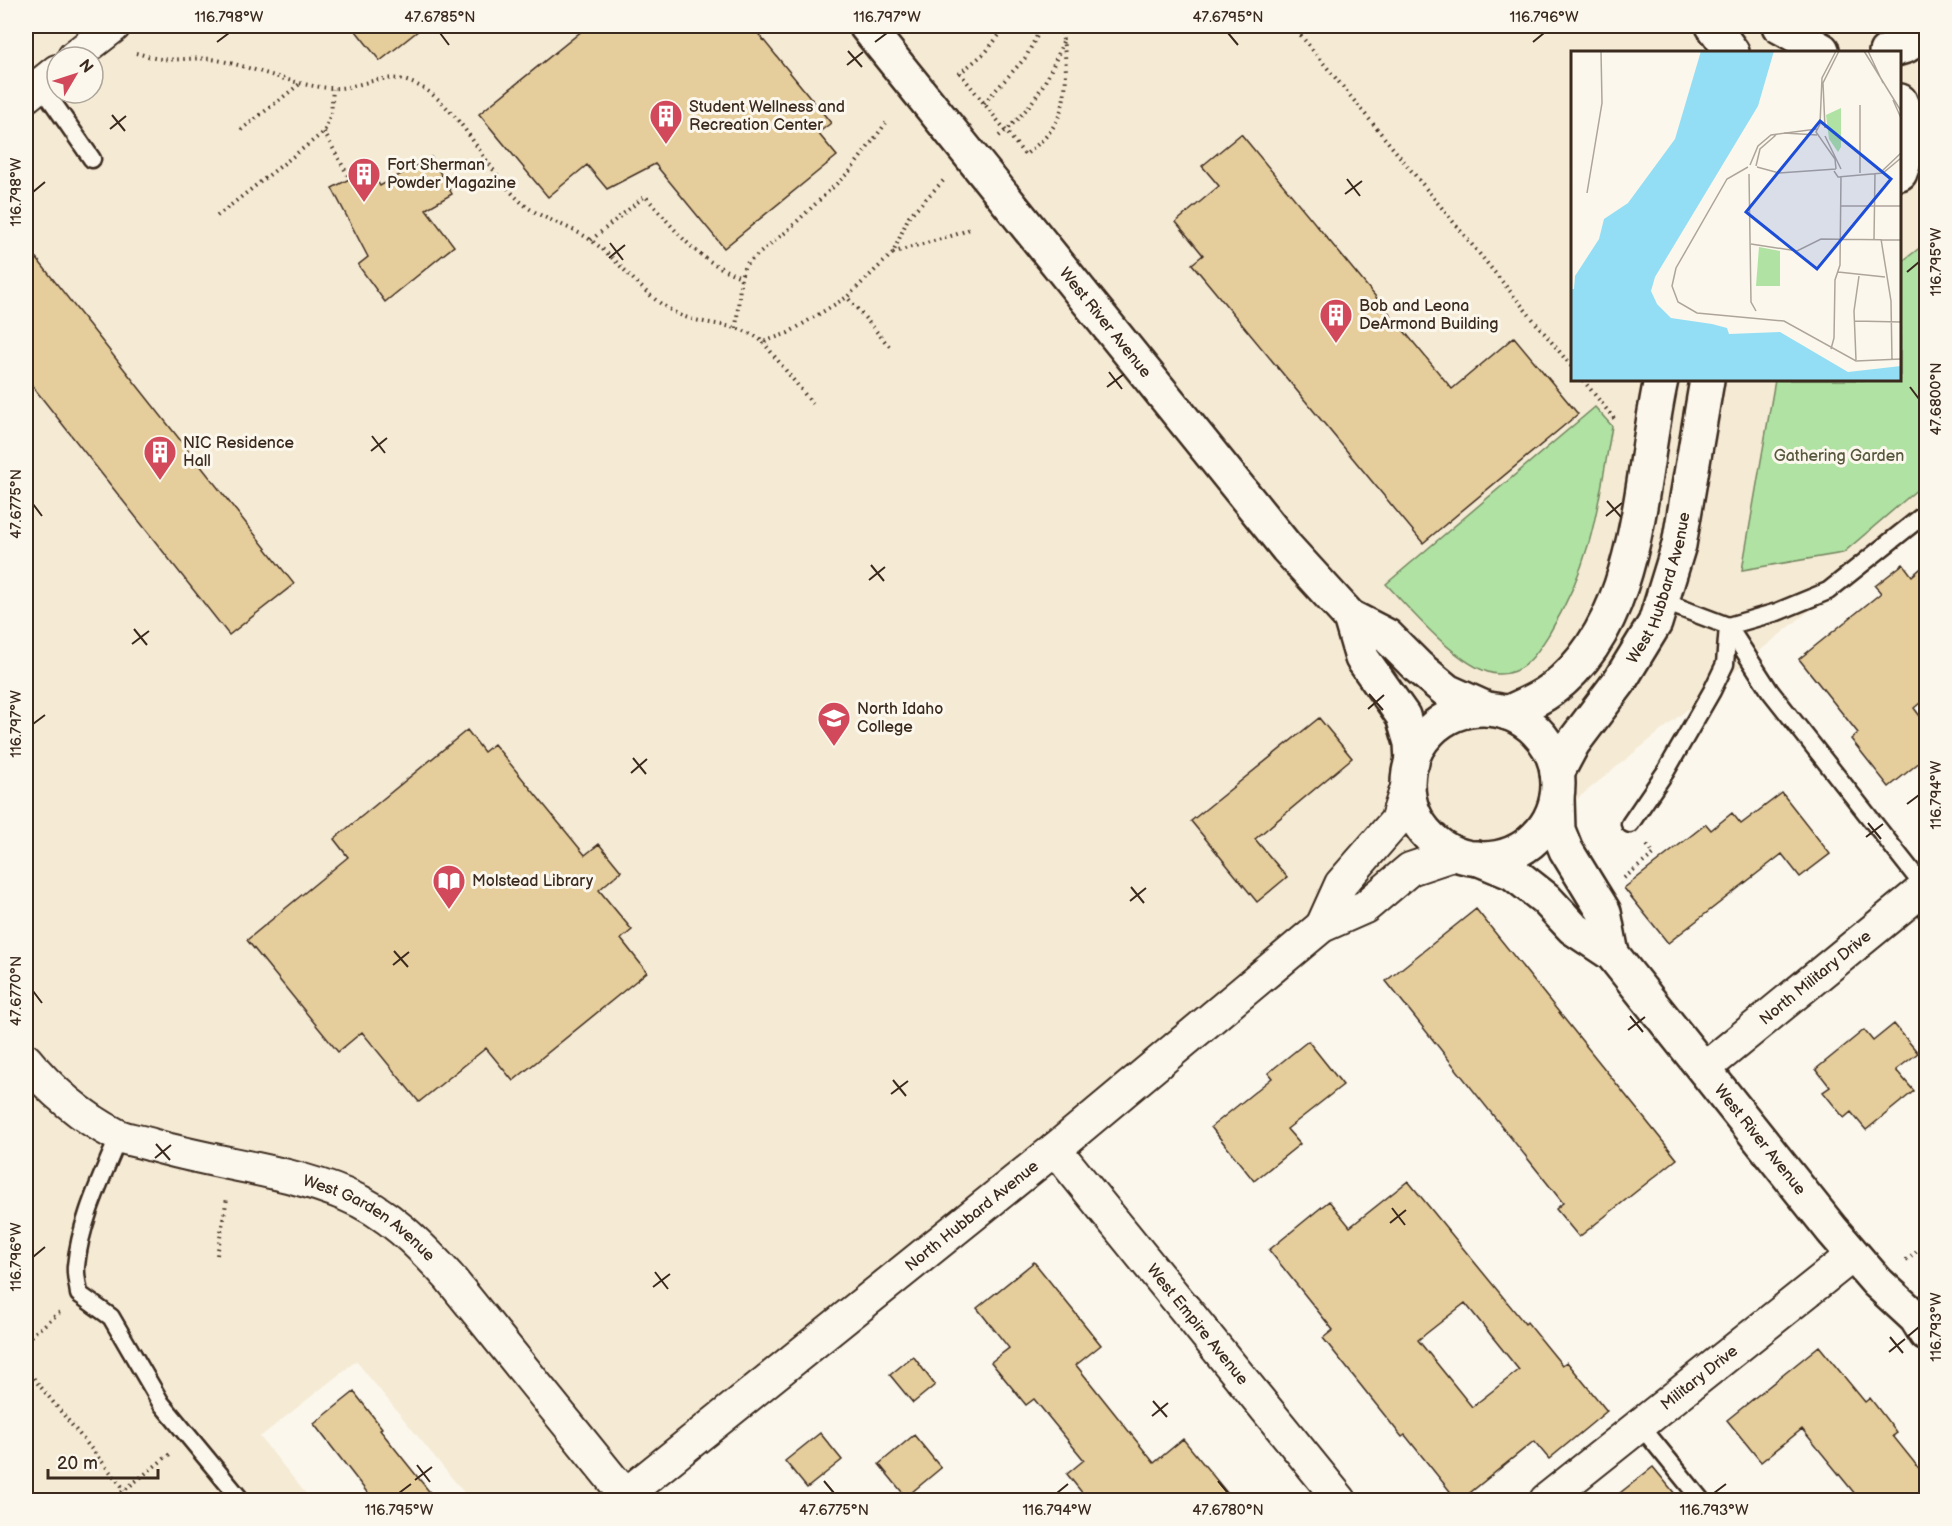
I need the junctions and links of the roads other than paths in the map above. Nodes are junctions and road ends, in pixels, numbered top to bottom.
1 (114, 26) edge
2 (866, 26) edge
3 (1713, 26) edge
4 (1779, 26) edge
5 (1926, 33) edge
6 (89, 45) edge
7 (1731, 51) edge
8 (1819, 51) edge
9 (1890, 51) edge
10 (41, 84) edge
11 (1926, 103) edge
12 (1901, 105) edge
13 (1908, 136) junction
14 (92, 159) dead end
15 (1901, 169) edge
16 (1661, 381) edge
17 (1707, 381) edge
18 (1926, 513) edge
19 (1662, 601) junction
20 (1350, 617) junction
21 (1728, 626) junction
22 (1497, 711) junction
23 (1410, 773) junction
24 (1557, 785) junction
25 (1630, 824) road end
26 (1466, 856) junction
27 (1926, 887) edge
28 (1322, 926) junction
29 (1612, 954) junction
30 (26, 1060) edge
31 (1704, 1069) junction
32 (119, 1136) junction
33 (1055, 1149) junction
34 (1853, 1255) junction
35 (1923, 1324) edge
36 (1640, 1425) junction
37 (624, 1499) edge
38 (241, 1500) edge
39 (1340, 1500) edge
40 (1546, 1500) edge
41 (1701, 1500) edge

1 - 6 street
2 - 20 street, West River Avenue
3 - 7 street
4 - 8 street
5 - 9 street
10 - 14 lane
11 - 13 street
12 - 13 street
13 - 15 street
16 - 22 street, West Hubbard Avenue
17 - 19 street, West Hubbard Avenue
18 - 21 lane
19 - 21 lane
19 - 24 street, West Hubbard Avenue
20 - 22 street, West River Avenue
20 - 23 street, West River Avenue
21 - 25 lane
21 - 27 lane
22 - 23 street
22 - 24 street
23 - 26 street
23 - 28 street, North Hubbard Avenue
24 - 26 street
24 - 29 street, West River Avenue
26 - 28 street, North Hubbard Avenue
26 - 29 street, West River Avenue
27 - 31 street, North Military Drive
28 - 33 street, North Hubbard Avenue
29 - 31 street, West River Avenue
30 - 32 street, West Garden Avenue
31 - 34 street, West River Avenue
32 - 37 street, West Garden Avenue
32 - 38 lane
33 - 37 street, North Hubbard Avenue
33 - 39 street, West Empire Avenue
34 - 35 street, West River Avenue
34 - 36 street, Military Drive
36 - 40 street, Military Drive
36 - 41 lane

